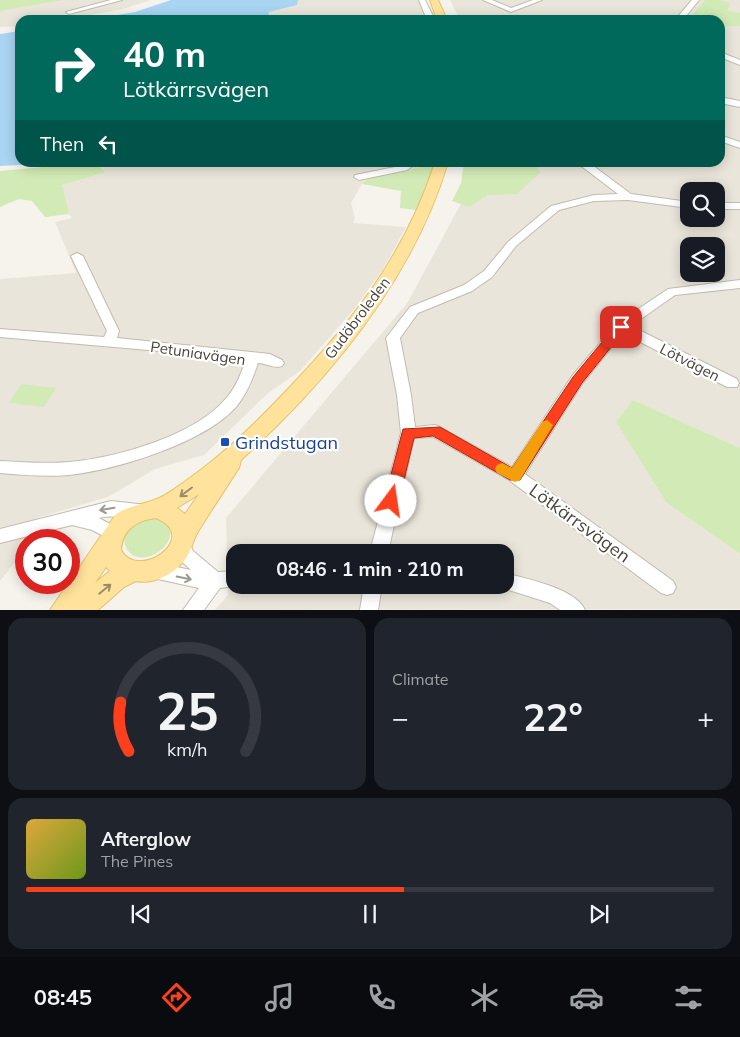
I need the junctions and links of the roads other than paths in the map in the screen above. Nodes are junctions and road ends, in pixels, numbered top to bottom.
1 (119, 0) edge
2 (422, 0) edge
3 (486, 0) edge
4 (539, 0) edge
5 (696, 0) edge
6 (435, 1) edge
7 (511, 10) junction
8 (69, 12) dead end
9 (493, 14) dead end
10 (429, 15) edge
11 (440, 15) edge
12 (683, 15) edge
13 (725, 56) edge
14 (740, 63) edge
15 (725, 101) edge
16 (740, 104) edge
17 (725, 140) edge
18 (740, 145) edge
19 (405, 167) edge
20 (441, 167) edge
21 (588, 167) edge
22 (359, 178) dead end
23 (628, 197) junction
24 (680, 204) edge
25 (725, 206) edge
26 (740, 206) edge
27 (77, 256) dead end
28 (740, 284) edge
29 (621, 327) junction
30 (0, 333) edge
31 (109, 343) junction
32 (253, 358) junction
33 (277, 363) dead end
34 (732, 383) dead end
35 (408, 433) junction
36 (239, 452) junction
37 (0, 466) edge
38 (515, 476) junction
39 (150, 510) junction
40 (70, 518) junction
41 (0, 536) edge
42 (183, 539) junction
43 (111, 540) junction
44 (381, 544) edge
45 (142, 571) junction
46 (226, 580) edge
47 (215, 582) junction
48 (514, 584) edge
49 (667, 587) dead end
50 (372, 594) edge
51 (62, 610) edge
52 (80, 610) edge
53 (192, 610) edge
54 (369, 610) edge
55 (576, 610) edge

1 - 8 street
2 - 10 street
3 - 7 street
4 - 7 street
5 - 12 street
6 - 11 main road
7 - 9 street
13 - 14 street
15 - 16 street
17 - 18 street
19 - 22 street
20 - 36 main road, Gudöbroleden
21 - 23 street
23 - 24 street
23 - 35 street
25 - 26 street
27 - 31 street
28 - 29 street
29 - 34 street, Lötvägen
29 - 38 street
30 - 31 street, Petuniavägen
31 - 32 street, Petuniavägen
32 - 33 street
32 - 37 street, Petuniavägen
35 - 38 street, Lötkärrsvägen
35 - 44 street
36 -> 39 main road, Gudöbroleden
36 - 42 main road, Gudöbroleden
38 - 49 street, Lötkärrsvägen
39 -> 40 street
39 - 42 main road
39 - 43 main road
40 - 41 street
40 - 43 street
42 - 45 main road
42 - 47 street
43 - 45 main road
43 - 51 main road
45 -> 47 street
52 -> 45 main road
46 - 47 street
47 - 53 street
48 - 55 street
50 - 54 street

